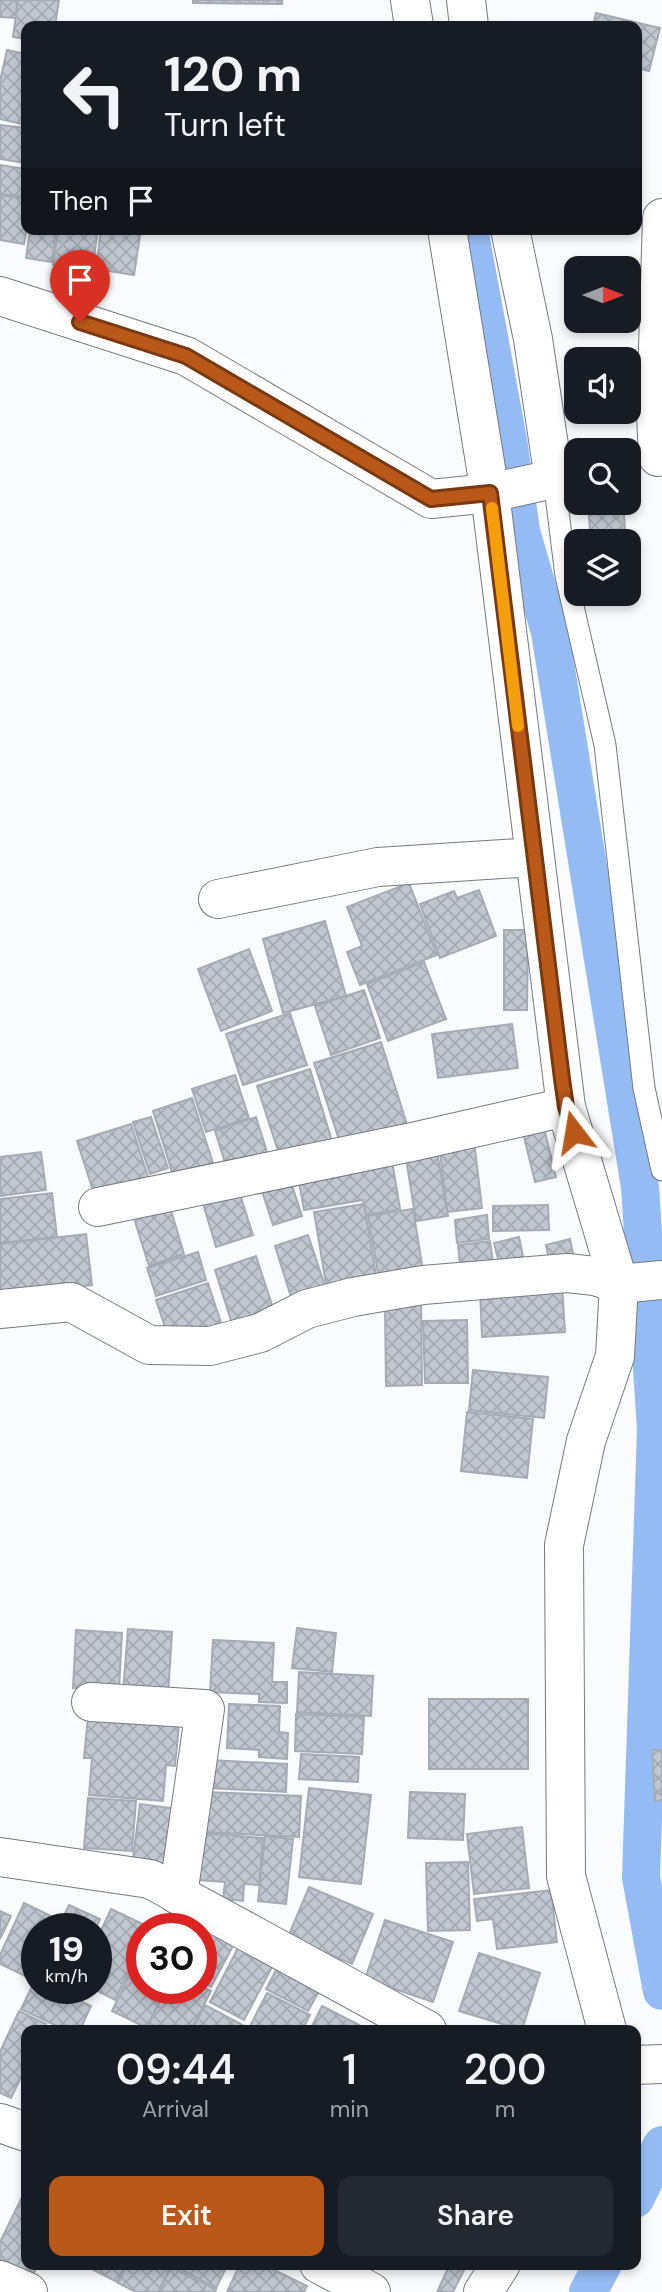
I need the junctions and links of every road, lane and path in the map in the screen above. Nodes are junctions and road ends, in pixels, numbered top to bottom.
1 (410, 0) edge
2 (466, 0) edge
3 (413, 21) edge
4 (468, 21) edge
5 (662, 218) edge
6 (448, 235) edge
7 (511, 235) edge
8 (0, 296) edge
9 (650, 460) edge
10 (564, 473) edge
11 (564, 477) edge
12 (490, 493) junction
13 (565, 515) edge
14 (534, 857) junction
15 (218, 899) dead end
16 (566, 1107) junction
17 (662, 1170) edge
18 (98, 1207) dead end
19 (662, 1280) edge
20 (619, 1284) junction
21 (0, 1309) edge
22 (91, 1702) dead end
23 (0, 1857) edge
24 (178, 1895) junction
25 (418, 2025) edge
26 (606, 2025) edge
27 (662, 2064) edge
28 (641, 2065) edge
29 (0, 2123) edge
30 (21, 2130) edge
31 (330, 2270) edge
32 (497, 2270) edge
33 (0, 2280) edge
34 (28, 2292) edge
35 (371, 2292) edge
36 (483, 2292) edge

1 - 3 street
2 - 4 street
5 - 9 street
6 - 12 street
7 - 10 street
8 - 12 street
11 - 12 street
12 - 14 street
13 - 17 lane
14 - 15 street
14 - 16 street
16 - 18 street
16 - 20 street
19 - 20 street
20 - 21 street
20 - 26 street
22 - 24 street
23 - 24 street
24 - 25 street
27 - 28 street
29 - 30 street
31 - 35 street
32 - 36 street
33 - 34 street

